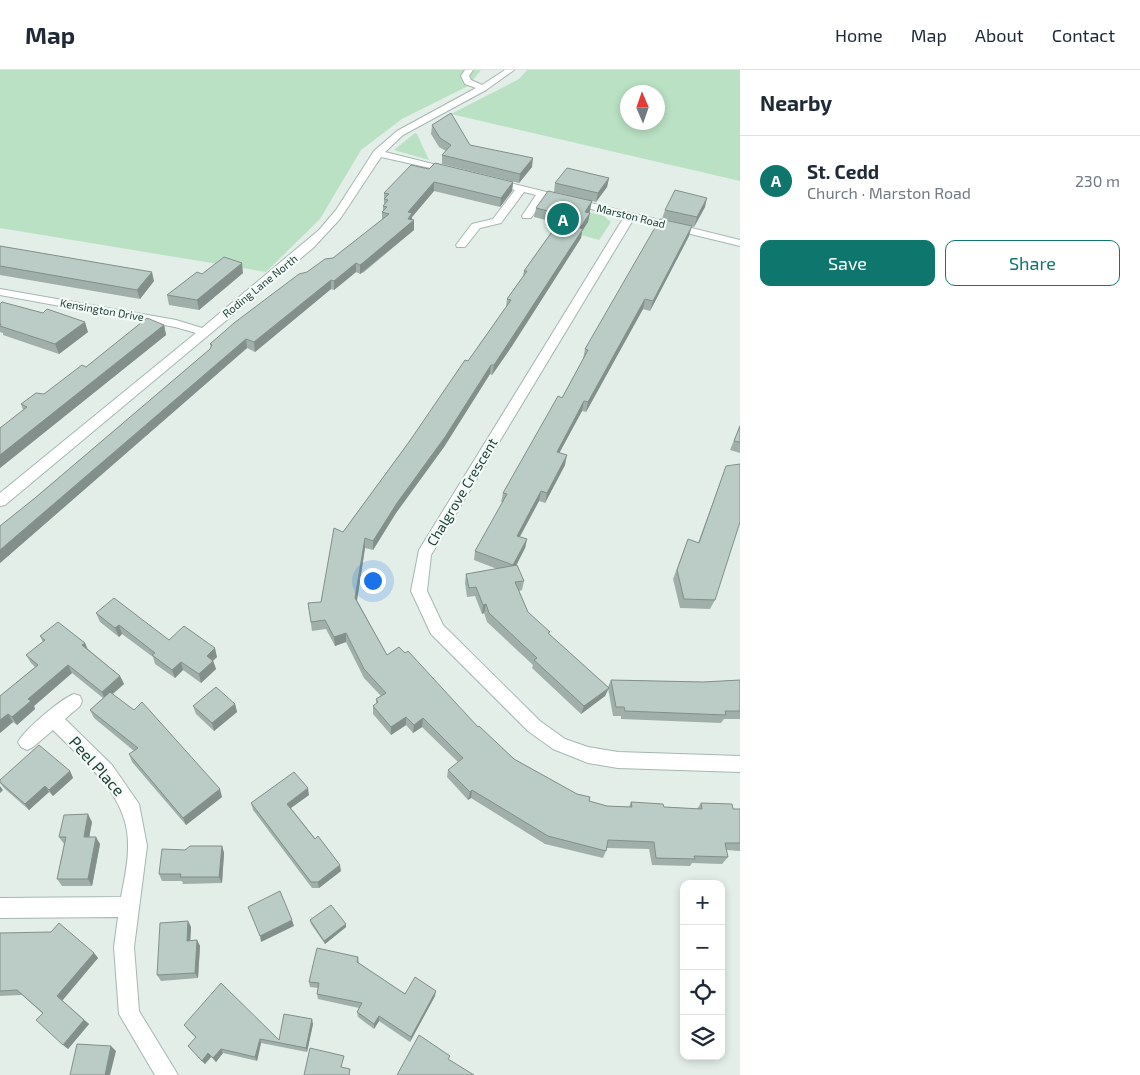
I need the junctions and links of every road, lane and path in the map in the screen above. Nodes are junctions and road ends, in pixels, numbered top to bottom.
1 (469, 70) edge
2 (510, 70) edge
3 (483, 88) junction
4 (377, 153) junction
5 (457, 173) edge
6 (484, 180) edge
7 (522, 189) junction
8 (542, 194) junction
9 (527, 216) dead end
10 (630, 216) junction
11 (740, 243) edge
12 (461, 245) dead end
13 (0, 292) edge
14 (204, 332) junction
15 (0, 501) edge
16 (74, 701) dead end
17 (53, 720) junction
18 (27, 742) dead end
19 (740, 764) edge
20 (130, 906) junction
21 (0, 908) edge
22 (167, 1075) edge

1 - 3 street
2 - 3 street, Roding Lane North
3 - 4 street, Roding Lane North
4 - 5 street
4 - 14 street, Roding Lane North
6 - 7 street, Marston Road
7 - 8 street, Marston Road
7 - 12 street
8 - 9 street
8 - 10 street, Marston Road
10 - 11 street, Marston Road
10 - 19 street, Chalgrove Crescent
13 - 14 street, Kensington Drive
14 - 15 street, Roding Lane North
16 - 17 street
17 - 18 street
17 - 20 street, Peel Place
20 - 21 street
20 - 22 street, Peel Place

